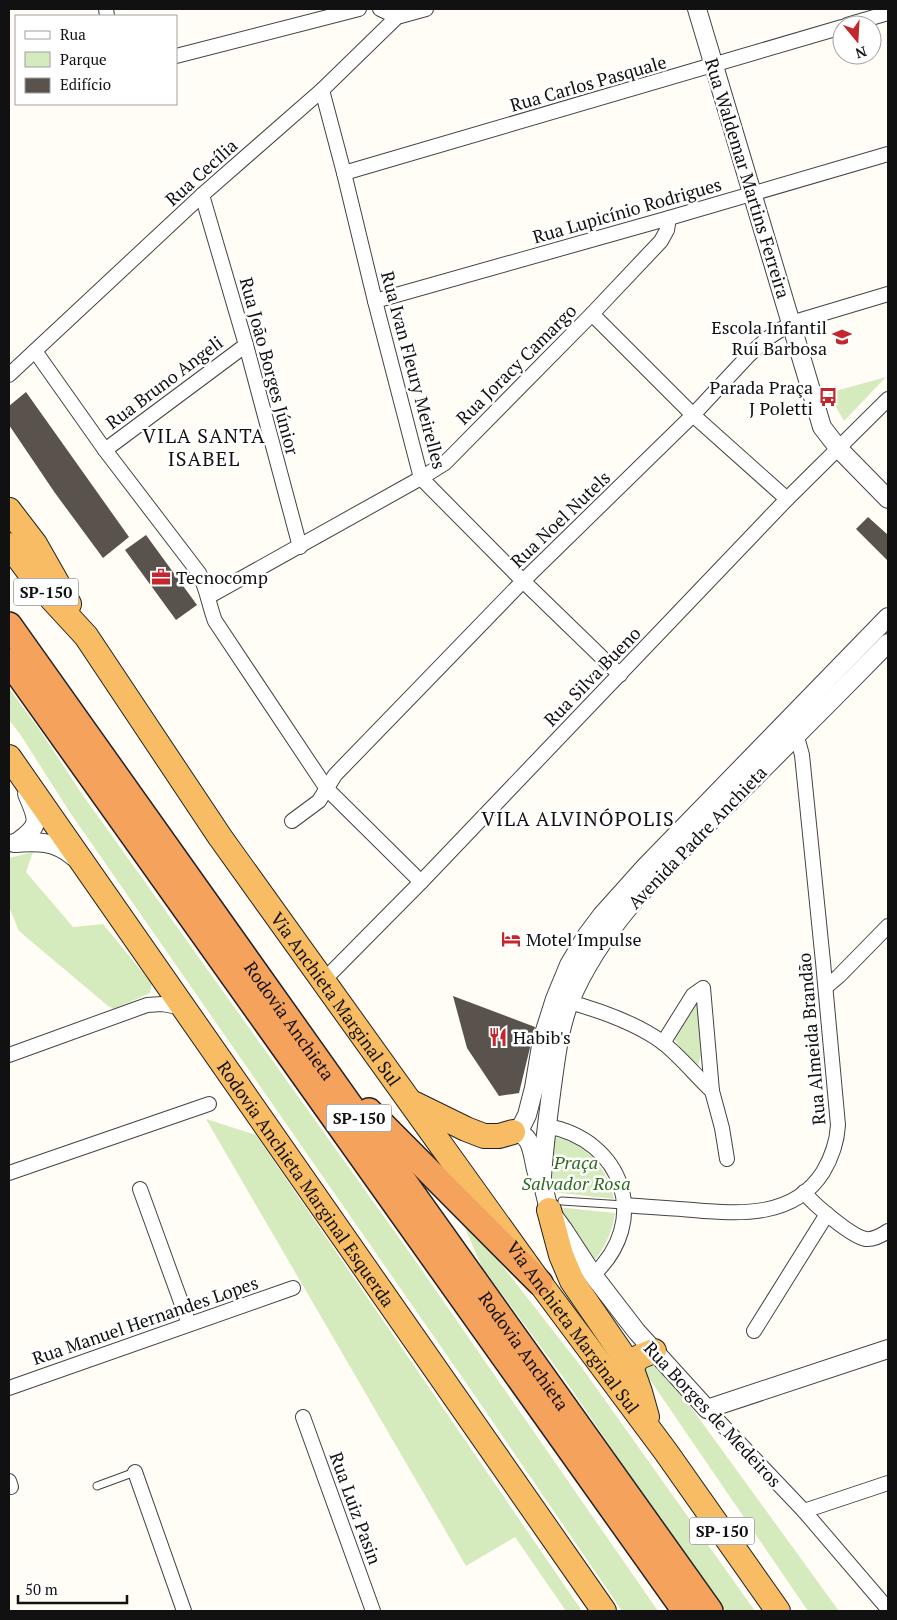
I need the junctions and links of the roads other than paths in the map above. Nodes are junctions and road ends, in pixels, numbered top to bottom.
1 (359, 9) edge
2 (380, 9) edge
3 (426, 9) edge
4 (697, 9) edge
5 (397, 17) junction
6 (832, 30) edge
7 (178, 55) edge
8 (714, 66) junction
9 (322, 90) junction
10 (888, 154) edge
11 (344, 173) junction
12 (752, 194) junction
13 (202, 195) junction
14 (669, 218) junction
15 (888, 294) edge
16 (375, 301) junction
17 (592, 314) junction
18 (791, 323) junction
19 (246, 345) junction
20 (35, 352) junction
21 (9, 375) edge
22 (888, 399) edge
23 (693, 415) junction
24 (839, 449) junction
25 (105, 450) junction
26 (421, 478) junction
27 (787, 499) junction
28 (888, 499) edge
29 (9, 510) edge
30 (9, 545) edge
31 (300, 547) junction
32 (523, 581) junction
33 (208, 597) junction
34 (887, 619) edge
35 (9, 625) edge
36 (86, 636) junction
37 (888, 643) edge
38 (9, 661) edge
39 (620, 675) junction
40 (790, 730) junction
41 (12, 761) edge
42 (326, 789) junction
43 (292, 821) dead end
44 (12, 843) edge
45 (88, 869) junction
46 (421, 882) junction
47 (888, 926) edge
48 (161, 974) junction
49 (324, 980) junction
50 (826, 987) junction
51 (562, 1000) junction
52 (147, 1005) junction
53 (185, 1008) junction
54 (663, 1043) junction
55 (9, 1055) edge
56 (322, 1065) junction
57 (534, 1088) junction
58 (712, 1091) junction
59 (412, 1102) junction
60 (209, 1104) dead end
61 (546, 1126) junction
62 (513, 1132) junction
63 (727, 1159) dead end
64 (9, 1173) edge
65 (543, 1185) junction
66 (140, 1189) dead end
67 (804, 1192) junction
68 (556, 1205) junction
69 (624, 1205) junction
70 (827, 1214) junction
71 (888, 1231) edge
72 (592, 1275) junction
73 (540, 1283) junction
74 (293, 1288) dead end
75 (189, 1324) junction
76 (754, 1331) dead end
77 (888, 1349) edge
78 (654, 1351) junction
79 (631, 1366) junction
80 (9, 1388) edge
81 (707, 1409) junction
82 (303, 1417) dead end
83 (651, 1430) junction
84 (135, 1472) joint
85 (888, 1483) edge
86 (97, 1486) dead end
87 (804, 1511) junction
88 (635, 1542) junction
89 (602, 1609) edge
90 (888, 1609) edge
91 (184, 1611) edge
92 (373, 1611) edge
93 (675, 1611) edge
94 (685, 1611) edge
95 (710, 1611) edge
96 (778, 1611) edge

1 - 7 street
2 - 5 street
3 - 5 street, Rua Cecília
4 - 8 street, Rua Waldemar Martins Ferreira
5 - 9 street, Rua Cecília
6 - 8 street, Rua Carlos Pasquale
8 - 11 street, Rua Carlos Pasquale
8 - 12 street, Rua Waldemar Martins Ferreira
9 - 11 street, Rua Ivan Fleury Meirelles
9 - 13 street, Rua Cecília
10 - 12 street, Rua Lupicínio Rodrigues
11 - 16 street, Rua Ivan Fleury Meirelles
12 - 14 street, Rua Lupicínio Rodrigues
12 - 18 street, Rua Waldemar Martins Ferreira
13 - 19 street, Rua João Borges Júnior
13 - 20 street, Rua Cecília
14 - 16 street, Rua Lupicínio Rodrigues
14 - 17 street, Rua Joracy Camargo
15 - 18 street, Rua Noel Nutels
16 - 26 street, Rua Ivan Fleury Meirelles
17 - 23 street
17 - 26 street, Rua Joracy Camargo
18 - 23 street, Rua Noel Nutels
18 - 24 street, Rua Waldemar Martins Ferreira
19 - 25 street, Rua Bruno Angeli
19 - 31 street, Rua João Borges Júnior
20 - 21 street, Rua Cecília
20 - 25 street
22 - 24 street, Rua Silva Bueno
23 - 27 street
23 - 32 street, Rua Noel Nutels
24 - 27 street, Rua Silva Bueno
24 - 28 street, Rua Waldemar Martins Ferreira
25 - 33 street
26 - 31 street, Rua Joracy Camargo
26 - 32 street, Rua Ivan Fleury Meirelles
27 - 39 street, Rua Silva Bueno
29 - 36 highway
30 - 36 highway, Via Anchieta Marginal Sul / SP-150
31 - 33 street, Rua Joracy Camargo
32 - 39 street, Rua Ivan Fleury Meirelles
32 - 42 street, Rua Noel Nutels
33 - 42 street
34 - 40 street, Avenida Padre Anchieta
35 - 56 highway, Rodovia Anchieta / SP-150
36 - 49 highway, Via Anchieta Marginal Sul / SP-150
37 - 40 street, Avenida Padre Anchieta
38 - 88 highway, Rodovia Anchieta / SP-150
39 - 46 street, Rua Silva Bueno
40 - 50 street, Rua Almeida Brandão
40 - 51 street, Avenida Padre Anchieta
41 - 44 street
41 - 45 highway, Rodovia Anchieta Marginal Esquerda
42 - 43 street, Rua Noel Nutels
42 - 46 street
44 - 45 street
45 - 48 highway, Rodovia Anchieta Marginal Esquerda
46 - 49 street, Rua Silva Bueno
47 - 50 street
48 - 52 street
48 - 53 highway, Rodovia Anchieta Marginal Esquerda
49 - 59 highway, Via Anchieta Marginal Sul / SP-150
50 - 67 street, Rua Almeida Brandão
51 - 54 street
51 - 57 street, Avenida Padre Anchieta
51 - 61 street, Avenida Padre Anchieta
52 - 53 street
52 - 55 street
53 - 89 highway, Rodovia Anchieta Marginal Esquerda
54 - 58 street
54 - 58 street
56 - 73 highway
56 - 95 highway, Rodovia Anchieta / SP-150
57 - 61 street
57 - 62 street, Avenida Padre Anchieta
58 - 63 street
59 - 62 highway
59 - 73 highway, Via Anchieta Marginal Sul / SP-150
60 - 64 street
61 - 65 street, Avenida Padre Anchieta
61 - 69 street
62 - 65 street
65 - 68 street, Avenida Padre Anchieta
66 - 75 street
67 - 69 street, Rua Almeida Brandão
67 - 70 street
68 - 69 lane
68 - 72 street, Rua Borges de Medeiros
68 - 79 highway
69 - 72 street
70 - 71 street
70 - 76 street
72 - 78 street, Rua Borges de Medeiros
73 - 83 highway, Via Anchieta Marginal Sul / SP-150
74 - 75 street, Rua Manuel Hernandes Lopes
75 - 80 street, Rua Manuel Hernandes Lopes
77 - 81 street
78 - 79 highway
78 - 81 street, Rua Borges de Medeiros
79 - 83 highway
81 - 87 street, Rua Borges de Medeiros
82 - 92 street, Rua Luiz Pasin
83 - 96 highway, Via Anchieta Marginal Sul / SP-150
84 - 86 lane
84 - 91 street
85 - 87 street
87 - 90 street, Rua Borges de Medeiros
88 - 93 highway
88 - 94 highway, Rodovia Anchieta / SP-150

